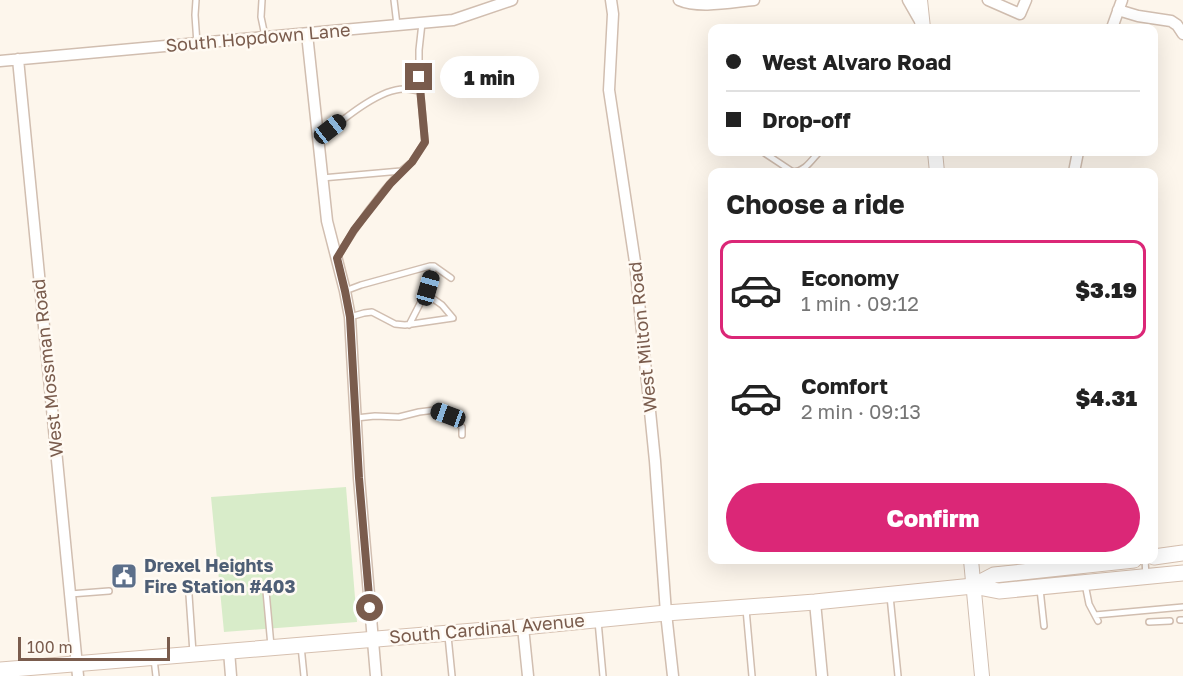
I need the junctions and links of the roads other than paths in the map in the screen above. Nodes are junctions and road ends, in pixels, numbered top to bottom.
1 (196, 0) edge
2 (262, 0) edge
3 (394, 0) edge
4 (512, 0) edge
5 (611, 0) edge
6 (679, 0) edge
7 (754, 0) edge
8 (908, 0) edge
9 (920, 0) edge
10 (988, 0) edge
11 (1026, 0) edge
12 (1120, 5) edge
13 (422, 23) junction
14 (921, 24) edge
15 (923, 24) edge
16 (1113, 24) edge
17 (397, 26) junction
18 (308, 34) junction
19 (1183, 34) edge
20 (265, 38) junction
21 (197, 44) junction
22 (18, 59) junction
23 (0, 61) edge
24 (420, 91) junction
25 (318, 139) junction
26 (769, 156) edge
27 (816, 156) edge
28 (787, 168) edge
29 (805, 168) edge
30 (401, 171) junction
31 (322, 178) junction
32 (337, 258) junction
33 (434, 266) junction
34 (451, 278) dead end
35 (345, 291) junction
36 (425, 293) junction
37 (350, 317) junction
38 (409, 325) junction
39 (356, 418) junction
40 (462, 435) dead end
41 (1183, 553) edge
42 (1158, 556) edge
43 (971, 564) edge
44 (1069, 564) edge
45 (1145, 564) edge
46 (1183, 573) edge
47 (1146, 576) junction
48 (1085, 583) junction
49 (973, 586) junction
50 (1040, 586) junction
51 (109, 591) dead end
52 (266, 591) dead end
53 (70, 594) junction
54 (890, 594) junction
55 (189, 595) dead end
56 (815, 602) junction
57 (746, 606) junction
58 (1183, 607) edge
59 (666, 613) junction
60 (598, 620) junction
61 (1170, 621) dead end
62 (1149, 622) dead end
63 (1044, 626) dead end
64 (523, 627) junction
65 (448, 633) junction
66 (373, 638) junction
67 (301, 645) junction
68 (271, 648) junction
69 (229, 651) junction
70 (193, 654) junction
71 (154, 657) junction
72 (78, 670) edge
73 (2, 672) edge
74 (156, 676) edge
75 (231, 676) edge
76 (303, 676) edge
77 (376, 676) edge
78 (452, 676) edge
79 (528, 676) edge
80 (603, 676) edge
81 (673, 676) edge
82 (752, 676) edge
83 (822, 676) edge
84 (898, 676) edge
85 (982, 676) edge

1 - 21 lane
2 - 20 lane
3 - 17 lane
4 - 13 street, South Hopdown Lane
5 - 59 street, West Milton Road
6 - 7 street
8 - 14 street
9 - 15 street
10 - 11 street
12 - 16 street
12 - 19 street
13 - 17 street, South Hopdown Lane
13 - 24 lane
17 - 18 street, South Hopdown Lane
18 - 20 street, South Hopdown Lane
18 - 25 street
20 - 21 street, South Hopdown Lane
21 - 22 street, South Hopdown Lane
22 - 23 street, South Hopdown Lane
22 - 53 street, West Mossman Road
24 - 25 lane
24 - 30 lane
25 - 31 street
26 - 28 lane
27 - 29 lane
30 - 31 lane
30 - 32 lane
31 - 32 street
32 - 35 street
33 - 34 lane
33 - 35 lane
33 - 36 lane
35 - 37 street
36 - 38 lane
36 - 38 lane
37 - 38 lane
37 - 39 street
39 - 40 lane
39 - 66 street
41 - 42 main road
43 - 49 street
44 - 49 main road, South Cardinal Avenue
45 - 47 lane
46 - 47 main road, South Cardinal Avenue
47 - 48 main road, South Cardinal Avenue
48 - 50 main road, South Cardinal Avenue
48 - 58 lane
49 - 50 main road, South Cardinal Avenue
49 - 54 main road, South Cardinal Avenue
49 - 85 street
50 - 63 lane
51 - 53 lane
52 - 68 lane
53 - 72 street, West Mossman Road
54 - 56 main road, South Cardinal Avenue
54 - 84 lane
55 - 70 lane
56 - 57 main road, South Cardinal Avenue
56 - 83 street
57 - 59 main road, South Cardinal Avenue
57 - 82 lane
59 - 60 main road, South Cardinal Avenue
59 - 81 street, West Milton Road
60 - 64 main road, South Cardinal Avenue
60 - 80 lane
61 - 62 lane
64 - 65 main road, South Cardinal Avenue
64 - 79 street
65 - 66 main road, South Cardinal Avenue
65 - 78 lane
66 - 67 main road, South Cardinal Avenue
66 - 77 street
67 - 68 main road, South Cardinal Avenue
67 - 76 lane
68 - 69 main road, South Cardinal Avenue
69 - 70 main road, South Cardinal Avenue
69 - 75 street
70 - 71 main road, South Cardinal Avenue
71 - 72 main road, South Cardinal Avenue
71 - 74 lane
72 - 73 main road, South Cardinal Avenue

